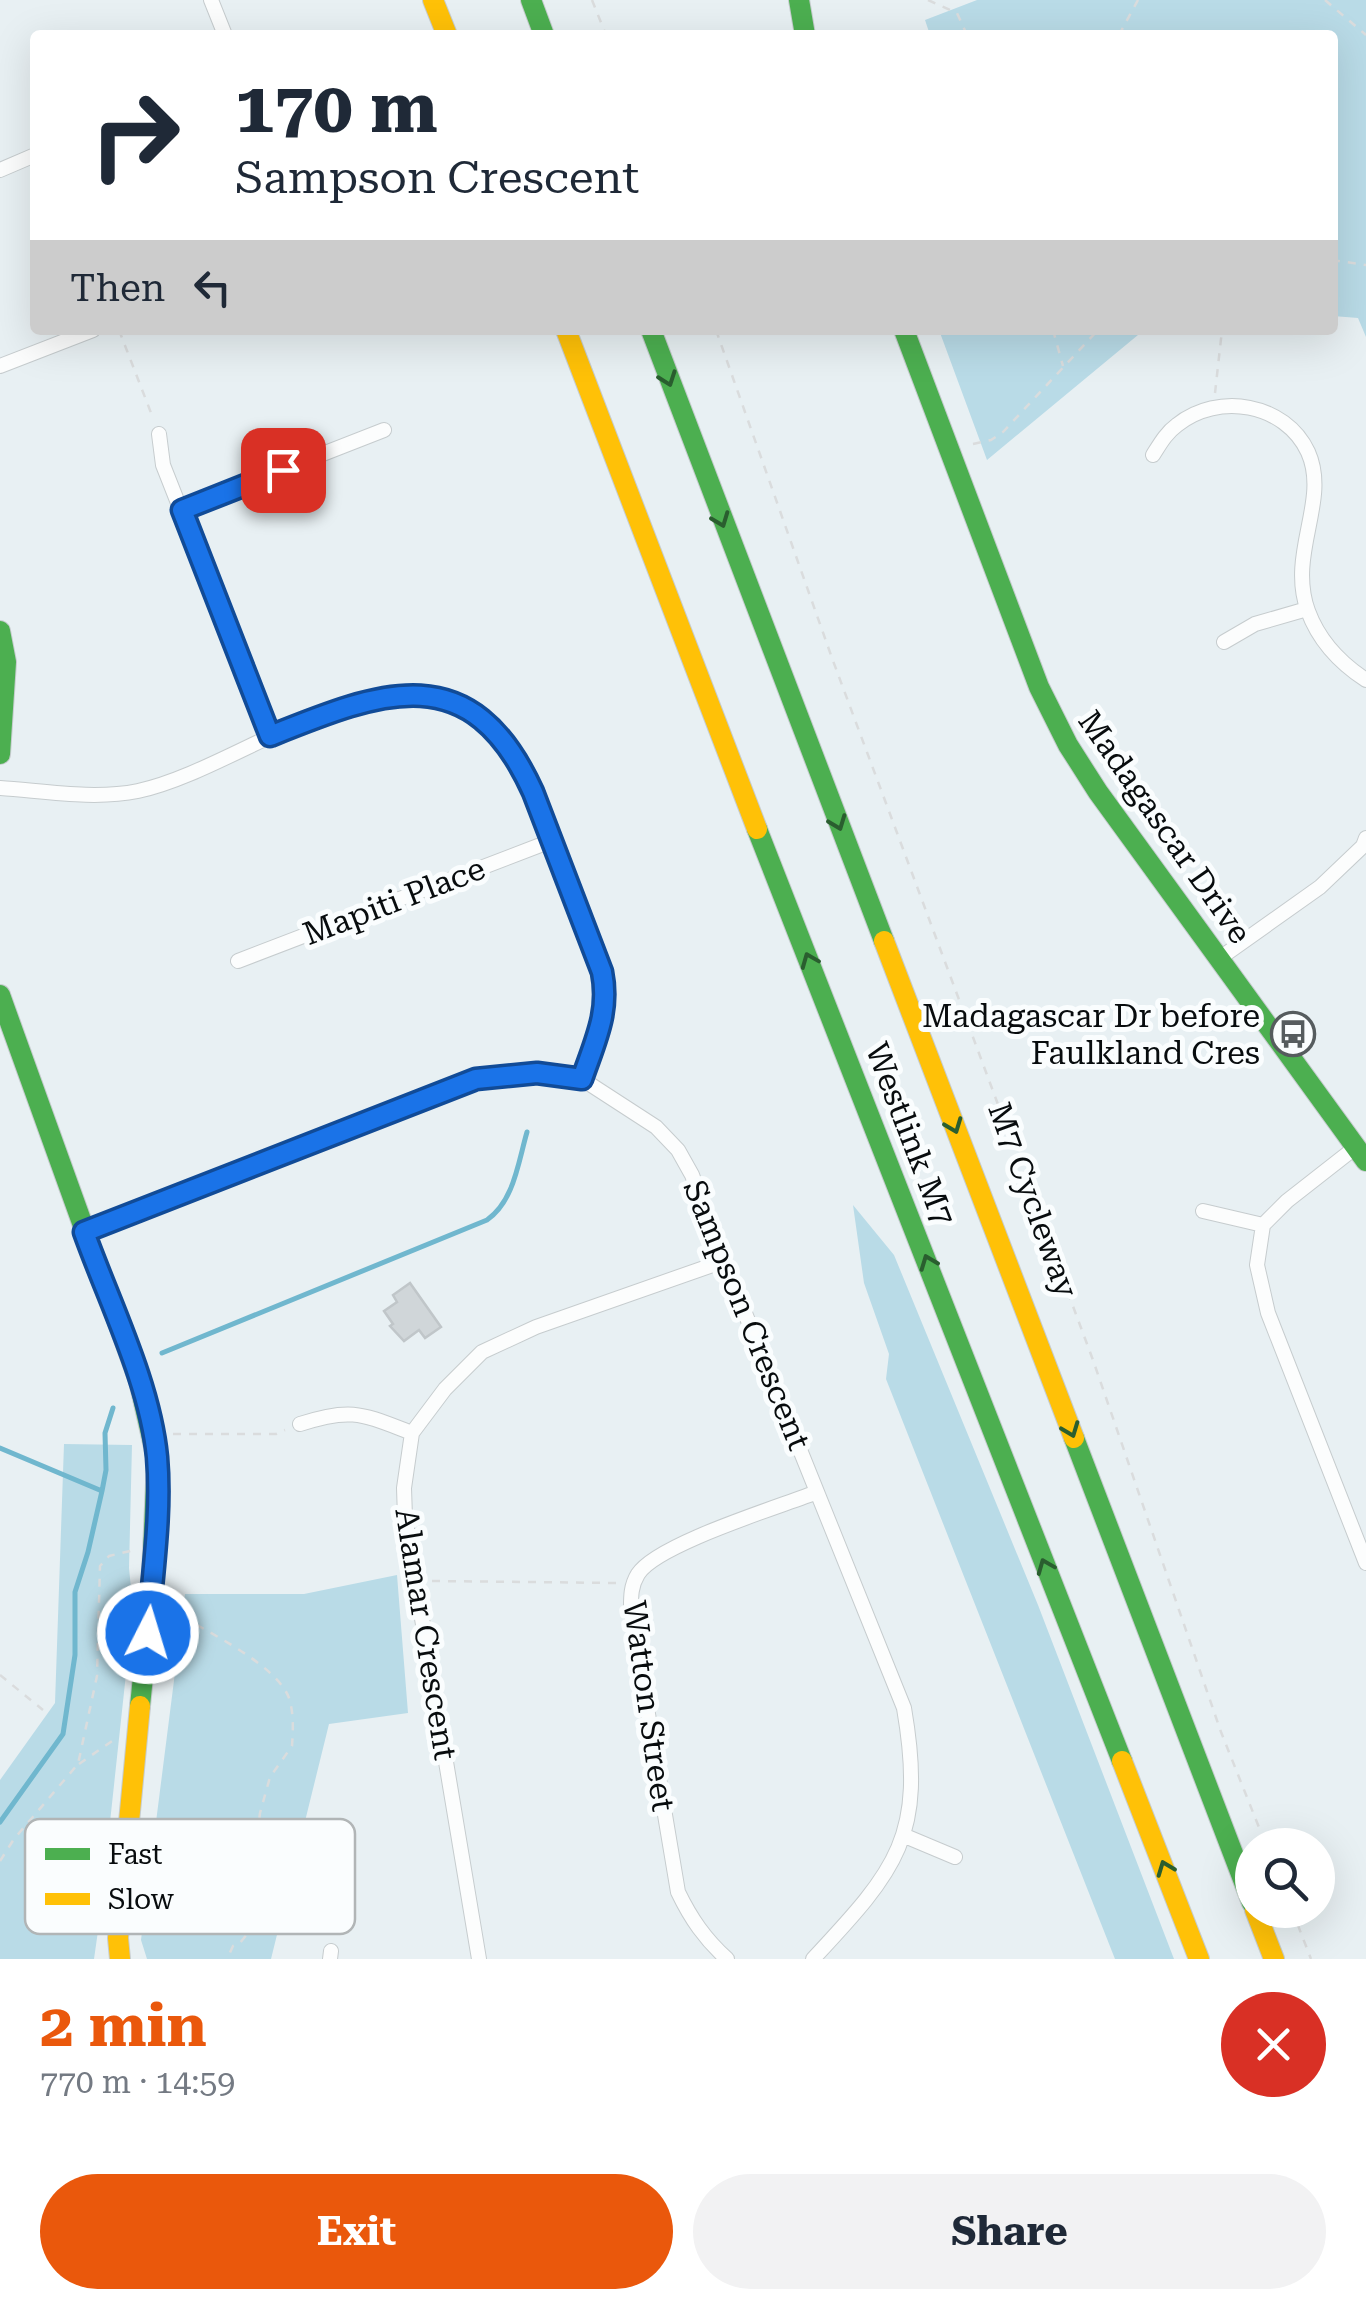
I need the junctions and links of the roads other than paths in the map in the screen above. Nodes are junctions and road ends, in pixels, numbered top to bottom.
1 (210, 0) edge
2 (433, 0) edge
3 (444, 0) edge
4 (531, 0) edge
5 (799, 0) edge
6 (222, 30) edge
7 (446, 30) edge
8 (455, 30) edge
9 (542, 30) edge
10 (804, 30) edge
11 (30, 158) edge
12 (0, 170) edge
13 (80, 335) edge
14 (568, 335) edge
15 (652, 335) edge
16 (906, 335) edge
17 (0, 366) edge
18 (384, 430) dead end
19 (159, 434) road end
20 (1153, 455) dead end
21 (182, 510) junction
22 (1307, 609) junction
23 (0, 631) edge
24 (1224, 642) dead end
25 (1366, 680) edge
26 (270, 736) junction
27 (0, 754) edge
28 (0, 788) edge
29 (551, 841) junction
30 (1365, 844) edge
31 (1220, 958) junction
32 (238, 962) dead end
33 (0, 995) edge
34 (582, 1079) junction
35 (1361, 1154) edge
36 (1203, 1212) dead end
37 (1263, 1225) junction
38 (84, 1232) junction
39 (724, 1260) junction
40 (300, 1424) road end
41 (412, 1433) junction
42 (817, 1492) junction
43 (1366, 1564) edge
44 (129, 1819) edge
45 (905, 1836) junction
46 (1235, 1857) edge
47 (955, 1858) dead end
48 (1262, 1928) edge
49 (118, 1934) edge
50 (120, 1959) edge
51 (480, 1959) edge
52 (728, 1959) edge
53 (812, 1959) edge
54 (1199, 1959) edge
55 (1274, 1959) edge

1 - 6 street
2 - 7 main road
3 - 8 main road
4 - 9 main road
5 - 10 main road
11 - 12 street
13 - 17 street
54 -> 14 main road, Westlink M7
15 -> 46 main road, Westlink M7
16 - 31 main road, Madagascar Drive
18 - 21 street
19 - 21 street
20 - 22 street
21 - 26 street
22 - 24 street
22 - 25 street
23 - 27 main road
26 - 28 street
26 - 29 street
29 - 32 street, Mapiti Place
29 - 34 street
30 - 31 street
31 - 35 main road, Madagascar Drive
33 - 38 main road
34 - 38 street, Sampson Crescent
34 - 39 street, Sampson Crescent
35 - 37 street
36 - 37 street
37 - 43 street
38 - 44 main road
39 - 41 street, Alamar Crescent
39 - 42 street, Sampson Crescent
40 - 41 street
41 - 51 street, Alamar Crescent
42 - 45 street, Sampson Crescent
42 - 52 street, Watton Street
45 - 47 street
45 - 53 street, Sampson Crescent
48 - 55 main road, Westlink M7
49 - 50 main road

